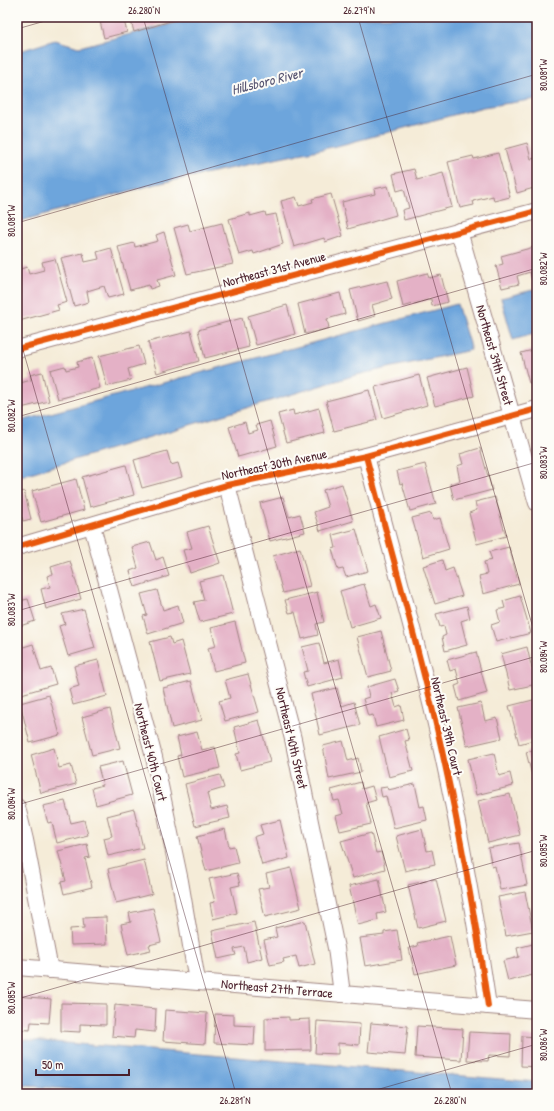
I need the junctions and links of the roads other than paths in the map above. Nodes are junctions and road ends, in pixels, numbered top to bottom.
1 (537, 211) edge
2 (459, 230) junction
3 (17, 349) edge
4 (537, 409) edge
5 (512, 415) junction
6 (366, 456) junction
7 (227, 485) junction
8 (537, 503) edge
9 (92, 526) junction
10 (17, 547) edge
11 (17, 808) edge
12 (17, 967) edge
13 (50, 970) junction
14 (197, 981) junction
15 (342, 994) junction
16 (488, 1006) junction
17 (537, 1010) edge

1 - 2 street, Northeast 31st Avenue
2 - 3 street, Northeast 31st Avenue
2 - 5 street, Northeast 39th Street
4 - 5 street, Northeast 30th Avenue
5 - 6 street, Northeast 30th Avenue
5 - 8 street, Northeast 39th Street
6 - 7 street, Northeast 30th Avenue
6 - 16 street, Northeast 39th Court
7 - 9 street, Northeast 30th Avenue
7 - 15 street, Northeast 40th Street
9 - 10 street, Northeast 30th Avenue
9 - 14 street, Northeast 40th Court
11 - 13 street
12 - 13 street, Northeast 27th Terrace
13 - 14 street, Northeast 27th Terrace
14 - 15 street, Northeast 27th Terrace
15 - 16 street, Northeast 27th Terrace
16 - 17 street, Northeast 27th Terrace

